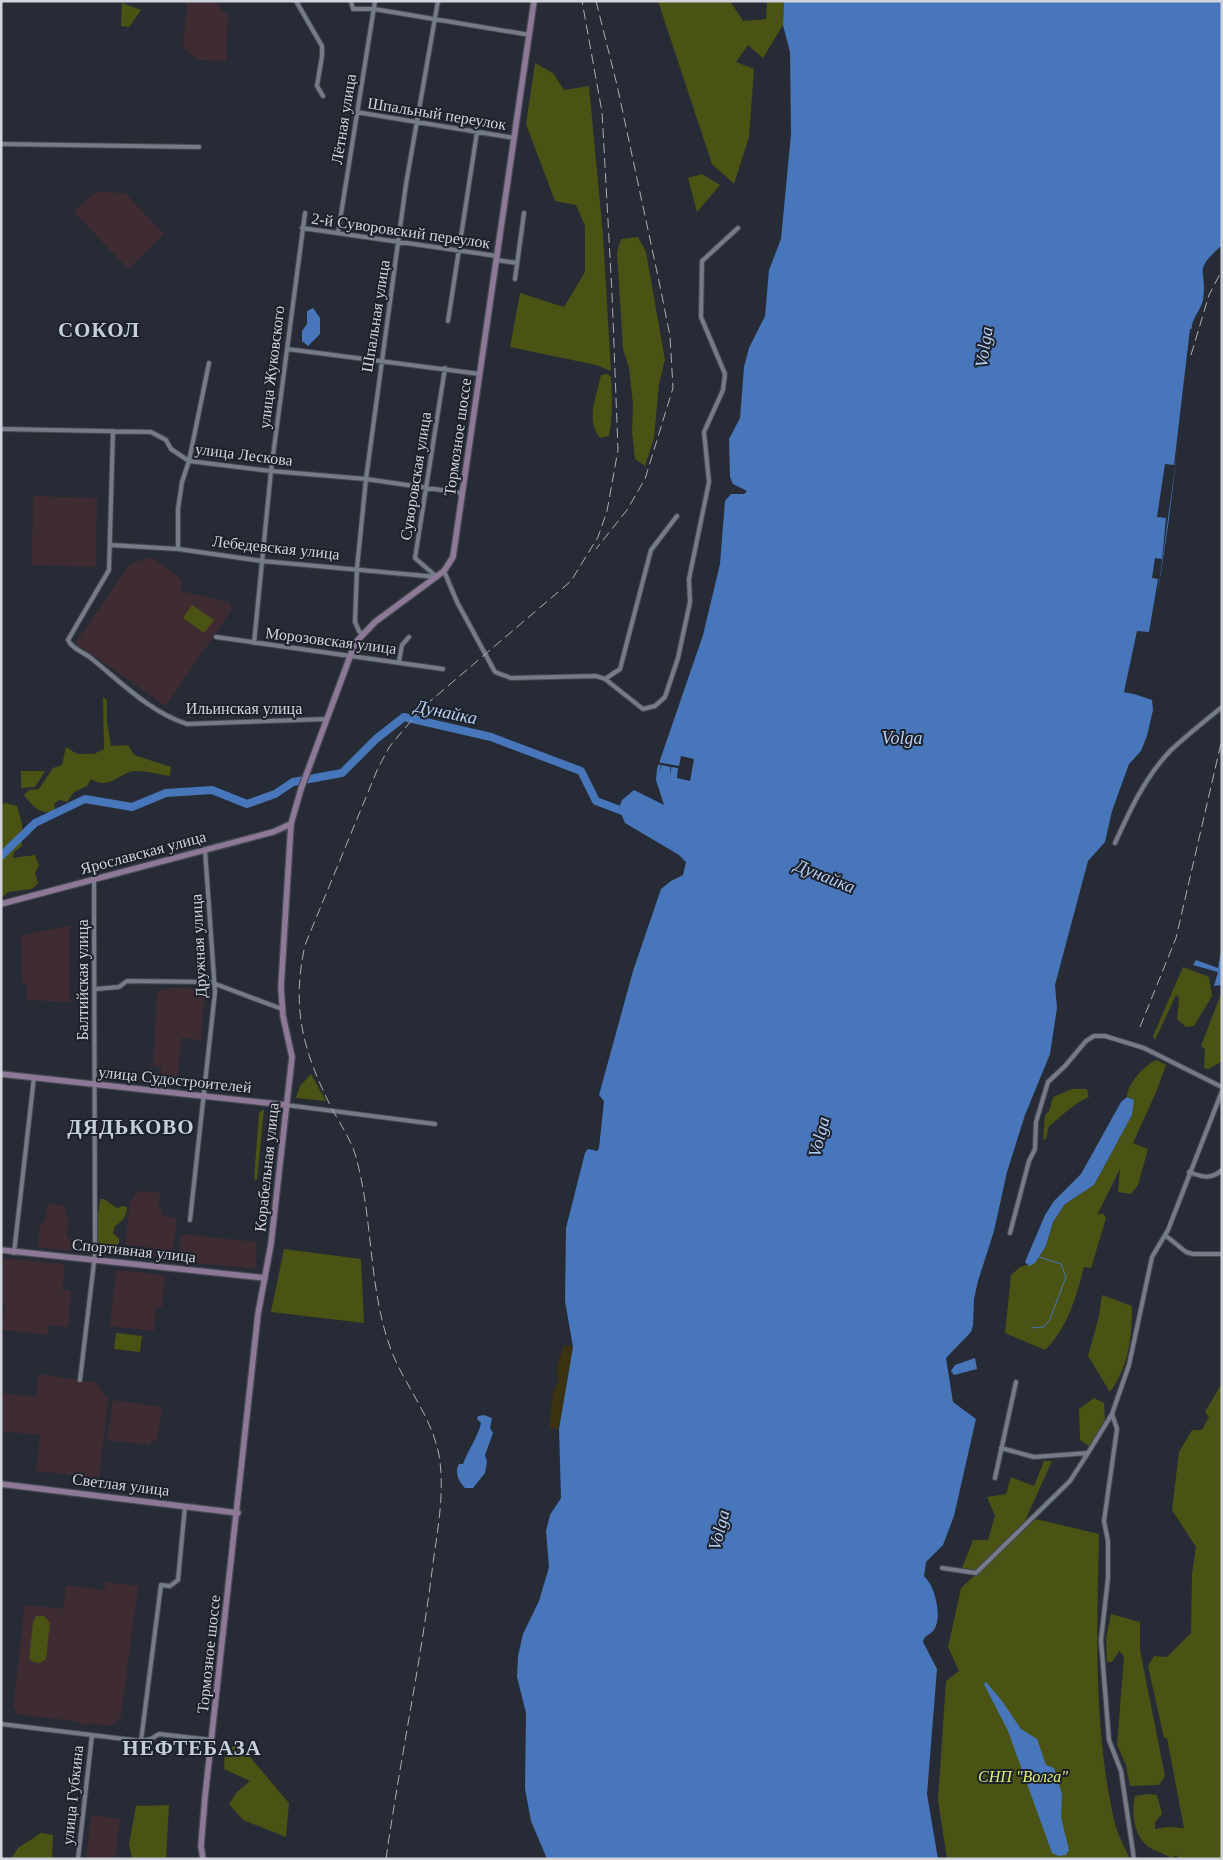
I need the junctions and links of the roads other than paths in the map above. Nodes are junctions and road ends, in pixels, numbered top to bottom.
1 (296, 1) edge
2 (350, 1) edge
3 (375, 1) edge
4 (438, 1) edge
5 (534, 1) edge
6 (374, 9) junction
7 (435, 20) junction
8 (530, 35) junction
9 (323, 96) dead end
10 (356, 112) junction
11 (418, 123) junction
12 (477, 132) junction
13 (514, 138) junction
14 (1, 144) edge
15 (199, 147) dead end
16 (305, 213) dead end
17 (524, 214) dead end
18 (302, 228) junction
19 (738, 228) dead end
20 (338, 233) junction
21 (399, 243) junction
22 (459, 251) junction
23 (497, 258) junction
24 (517, 263) junction
25 (515, 279) dead end
26 (448, 321) dead end
27 (287, 349) junction
28 (381, 361) junction
29 (209, 363) dead end
30 (445, 368) junction
31 (480, 374) junction
32 (1, 428) edge
33 (113, 432) junction
34 (189, 461) junction
35 (271, 471) junction
36 (366, 479) junction
37 (426, 489) junction
38 (462, 493) junction
39 (677, 516) dead end
40 (111, 545) junction
41 (178, 549) junction
42 (262, 561) junction
43 (357, 568) junction
44 (444, 571) junction
45 (437, 576) junction
46 (362, 634) junction
47 (216, 637) dead end
48 (409, 637) dead end
49 (254, 643) junction
50 (350, 654) junction
51 (399, 661) junction
52 (443, 668) dead end
53 (605, 680) junction
54 (1222, 707) edge
55 (327, 719) junction
56 (291, 824) junction
57 (1116, 843) dead end
58 (205, 850) junction
59 (94, 880) junction
60 (1, 904) edge
61 (215, 984) junction
62 (96, 988) junction
63 (282, 1009) junction
64 (1, 1074) edge
65 (34, 1077) junction
66 (94, 1084) junction
67 (1222, 1087) edge
68 (1222, 1091) edge
69 (203, 1094) junction
70 (286, 1105) junction
71 (435, 1124) dead end
72 (1222, 1170) edge
73 (1189, 1172) junction
74 (190, 1220) dead end
75 (1010, 1233) dead end
76 (1165, 1235) junction
77 (1, 1250) edge
78 (14, 1252) junction
79 (1222, 1254) edge
80 (94, 1260) junction
81 (265, 1278) junction
82 (80, 1380) dead end
83 (1016, 1382) dead end
84 (1112, 1414) junction
85 (1001, 1448) junction
86 (1088, 1453) junction
87 (995, 1478) dead end
88 (1, 1484) edge
89 (185, 1506) junction
90 (238, 1512) junction
91 (942, 1568) dead end
92 (1, 1724) edge
93 (92, 1735) junction
94 (212, 1740) junction
95 (141, 1741) junction
96 (78, 1859) edge
97 (203, 1859) edge
98 (1134, 1859) edge

1 - 9 street
2 - 6 street
3 - 6 street, Лётная улица
4 - 7 street, Шпальная улица
5 - 8 street, Тормозное шоссе
6 - 7 street
6 - 10 street, Лётная улица
7 - 8 street
7 - 11 street, Шпальная улица
8 - 13 street, Тормозное шоссе
10 - 11 street, Шпальный переулок
10 - 20 street, Лётная улица
11 - 12 street, Шпальный переулок
11 - 21 street, Шпальная улица
12 - 13 street, Шпальный переулок
12 - 22 street
13 - 23 street, Тормозное шоссе
14 - 15 street
16 - 18 street, улица Жуковского
17 - 24 street
18 - 20 street, 2-й Суворовский переулок
18 - 27 street, улица Жуковского
19 - 53 street
20 - 21 street, 2-й Суворовский переулок
21 - 22 street, 2-й Суворовский переулок
21 - 28 street, Шпальная улица
22 - 23 street, 2-й Суворовский переулок
22 - 26 street
23 - 24 street, 2-й Суворовский переулок
23 - 31 street, Тормозное шоссе
24 - 25 street
27 - 28 street
27 - 35 street, улица Жуковского
28 - 30 street
28 - 36 street, Шпальная улица
29 - 34 street
30 - 31 street
30 - 37 street, Суворовская улица
31 - 38 street, Тормозное шоссе
32 - 33 street, улица Лескова
33 - 34 street, улица Лескова
33 - 40 street
34 - 35 street, улица Лескова
34 - 41 street
35 - 36 street, улица Лескова
35 - 42 street, улица Жуковского
36 - 37 street, улица Лескова
36 - 43 street, Шпальная улица
37 - 38 street, улица Лескова
37 - 45 street, Суворовская улица
38 - 44 street, Тормозное шоссе
39 - 53 street
40 - 41 street, Лебедевская улица
40 - 55 street, Ильинская улица
41 - 42 street, Лебедевская улица
42 - 43 street, Лебедевская улица
42 - 49 street, улица Жуковского
43 - 45 street, Лебедевская улица
43 - 46 street, Шпальная улица
44 - 45 street, Тормозное шоссе
44 - 53 street
45 - 46 street, Тормозное шоссе
46 - 50 street, Тормозное шоссе
47 - 49 street, Морозовская улица
48 - 51 street
49 - 50 street, Морозовская улица
50 - 51 street, Морозовская улица
50 - 55 street, Тормозное шоссе
51 - 52 street, Морозовская улица
54 - 57 street
55 - 56 street, Тормозное шоссе
56 - 58 street, Ярославская улица
56 - 63 street, Корабельная улица
58 - 59 street, Ярославская улица
58 - 61 street, Дружная улица
59 - 60 street, Ярославская улица
59 - 62 street, Балтийская улица
61 - 62 street
61 - 63 street
61 - 69 street, Дружная улица
62 - 66 street, Балтийская улица
63 - 70 street, Корабельная улица
64 - 65 street, улица Судостроителей
65 - 66 street, улица Судостроителей
65 - 78 street
66 - 69 street, улица Судостроителей
66 - 80 street, Балтийская улица
67 - 75 street
68 - 73 street
69 - 70 street, улица Судостроителей
69 - 74 street, Дружная улица
70 - 71 street, улица Судостроителей
70 - 81 street, Корабельная улица
72 - 73 street
73 - 76 street
76 - 79 street
76 - 84 street
77 - 78 street, Спортивная улица
78 - 80 street, Спортивная улица
80 - 81 street, Спортивная улица
80 - 82 street, Балтийская улица
81 - 90 street, Корабельная улица
83 - 85 street
84 - 86 street
84 - 98 street
85 - 86 street
85 - 87 street
86 - 91 street
88 - 89 street, Светлая улица
89 - 90 street, Светлая улица
89 - 95 street
90 - 94 street, Тормозное шоссе
92 - 93 street
93 - 95 street
93 - 96 street, улица Губкина
94 - 95 street
94 - 97 street, Тормозное шоссе

